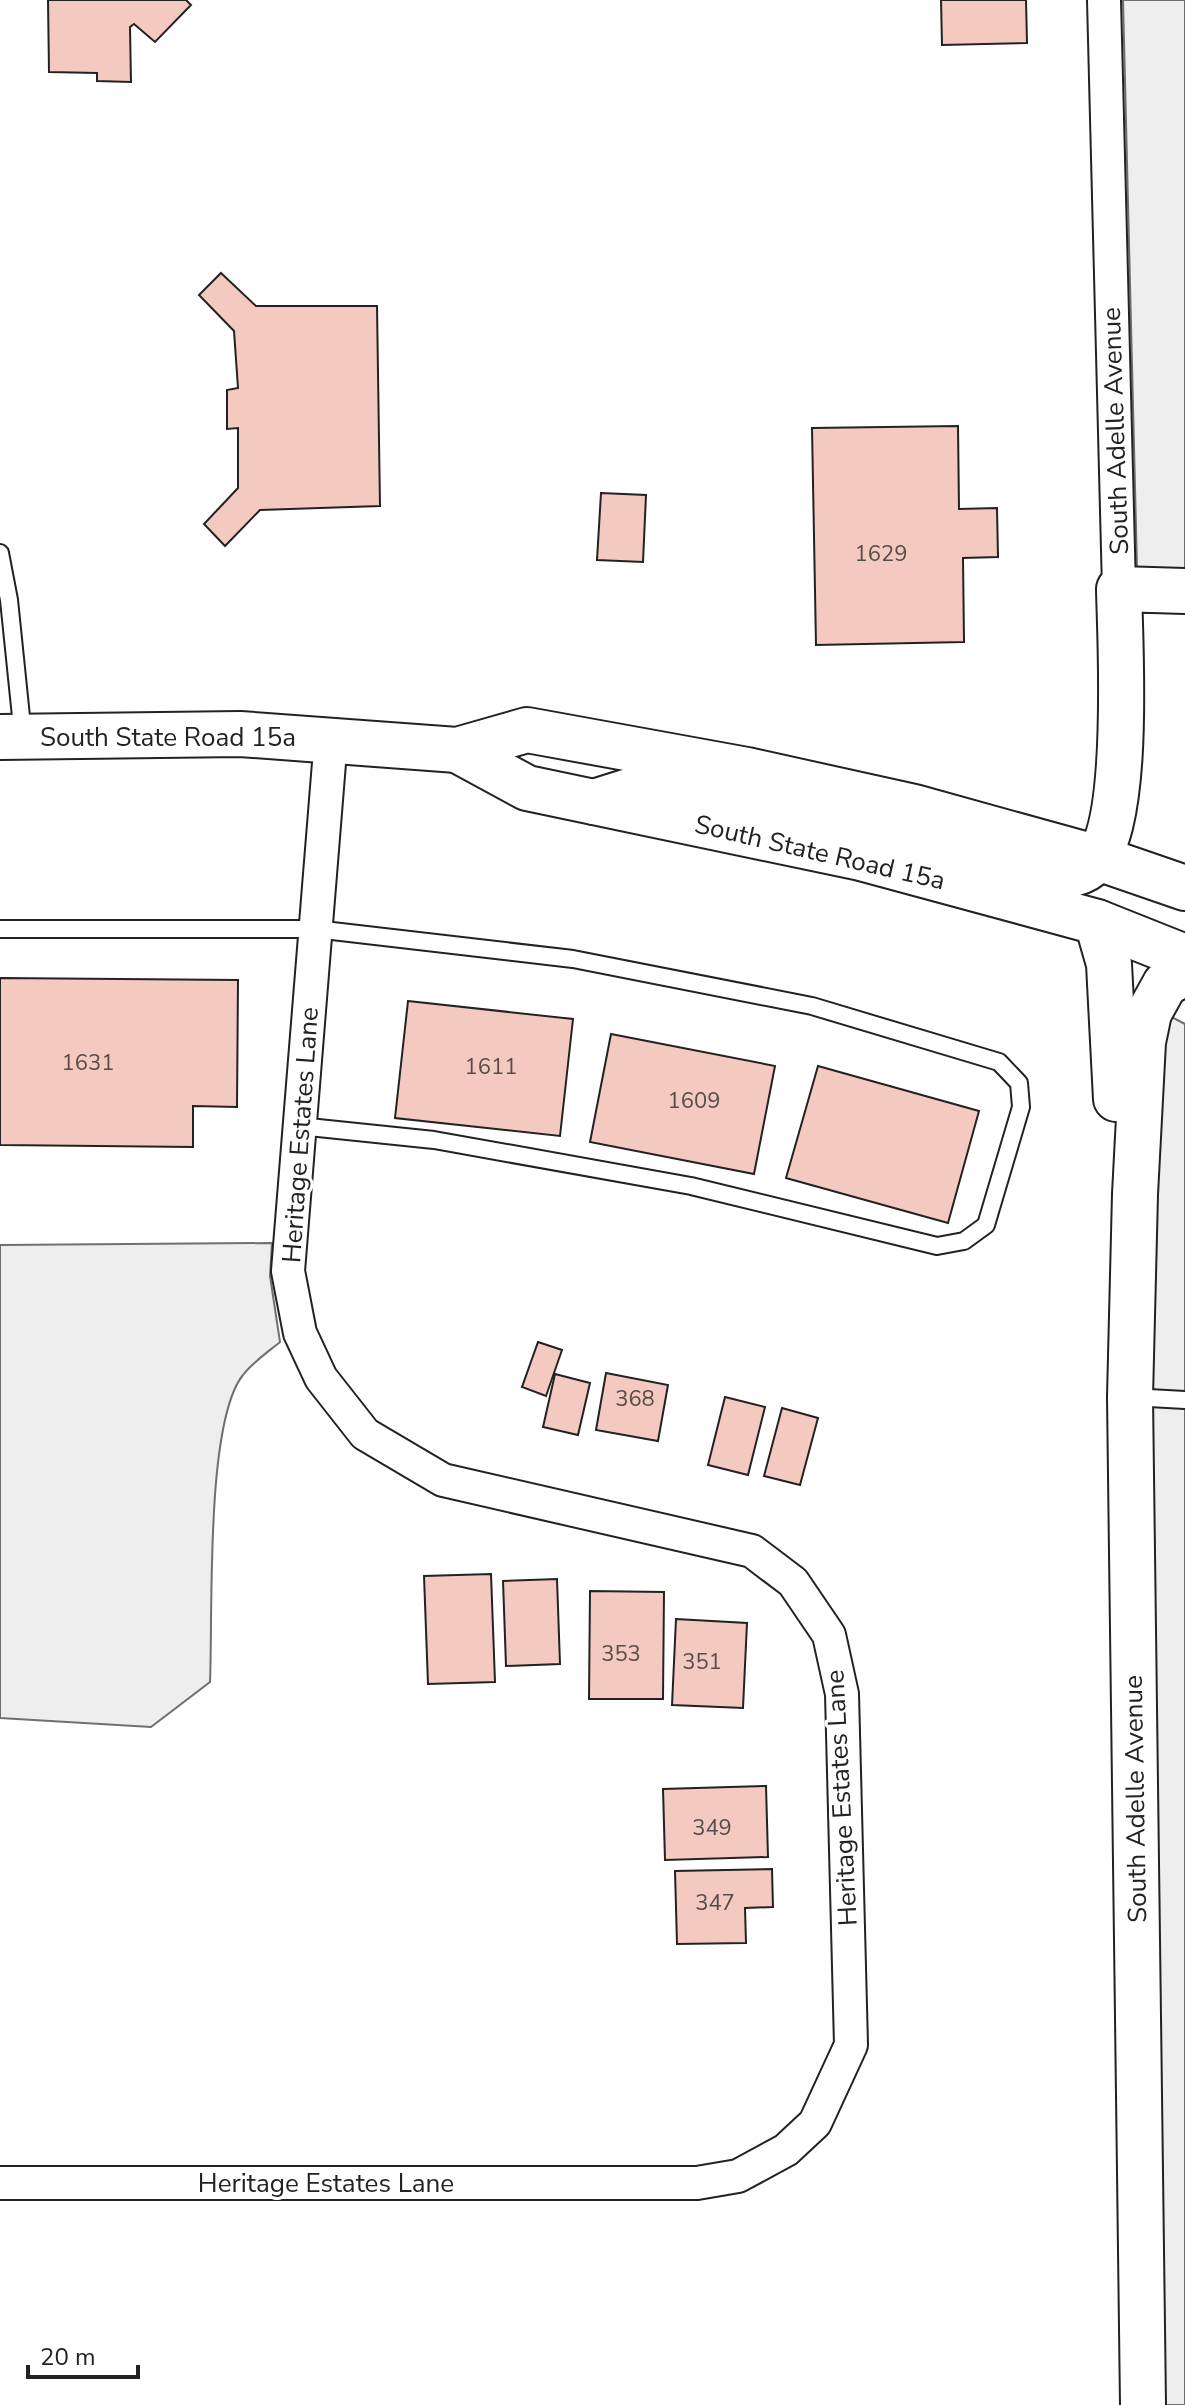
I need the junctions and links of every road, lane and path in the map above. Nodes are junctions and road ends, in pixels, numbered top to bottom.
1 (1104, 0) edge
2 (0, 553) edge
3 (1119, 589) junction
4 (1185, 591) edge
5 (12, 737) edge
6 (331, 738) junction
7 (457, 750) junction
8 (594, 802) junction
9 (1098, 858) junction
10 (1185, 888) edge
11 (1097, 922) junction
12 (0, 929) edge
13 (315, 929) junction
14 (1179, 951) edge
15 (299, 1126) junction
16 (1135, 1194) junction
17 (1130, 1397) junction
18 (1185, 1400) edge
19 (0, 2183) edge
20 (1143, 2405) edge

1 - 3 street, South Adelle Avenue
2 - 5 lane
3 - 4 main road
3 - 9 main road, South Adelle Avenue
5 - 6 main road, South State Road 15a
6 - 7 main road, South State Road 15a
6 - 13 street, Heritage Estates Lane
7 - 8 main road, South State Road 15a
7 - 9 main road, South State Road 15a
8 - 9 main road
8 - 11 main road, South State Road 15a
9 - 10 main road, South State Road 15a
11 - 14 main road, South State Road 15a
11 - 16 main road, South Adelle Avenue
12 - 13 lane
13 - 15 street, Heritage Estates Lane
13 - 15 lane
14 - 16 main road, South Adelle Avenue
15 - 19 street, Heritage Estates Lane
16 - 17 main road, South Adelle Avenue
17 - 18 lane
17 - 20 main road, South Adelle Avenue

